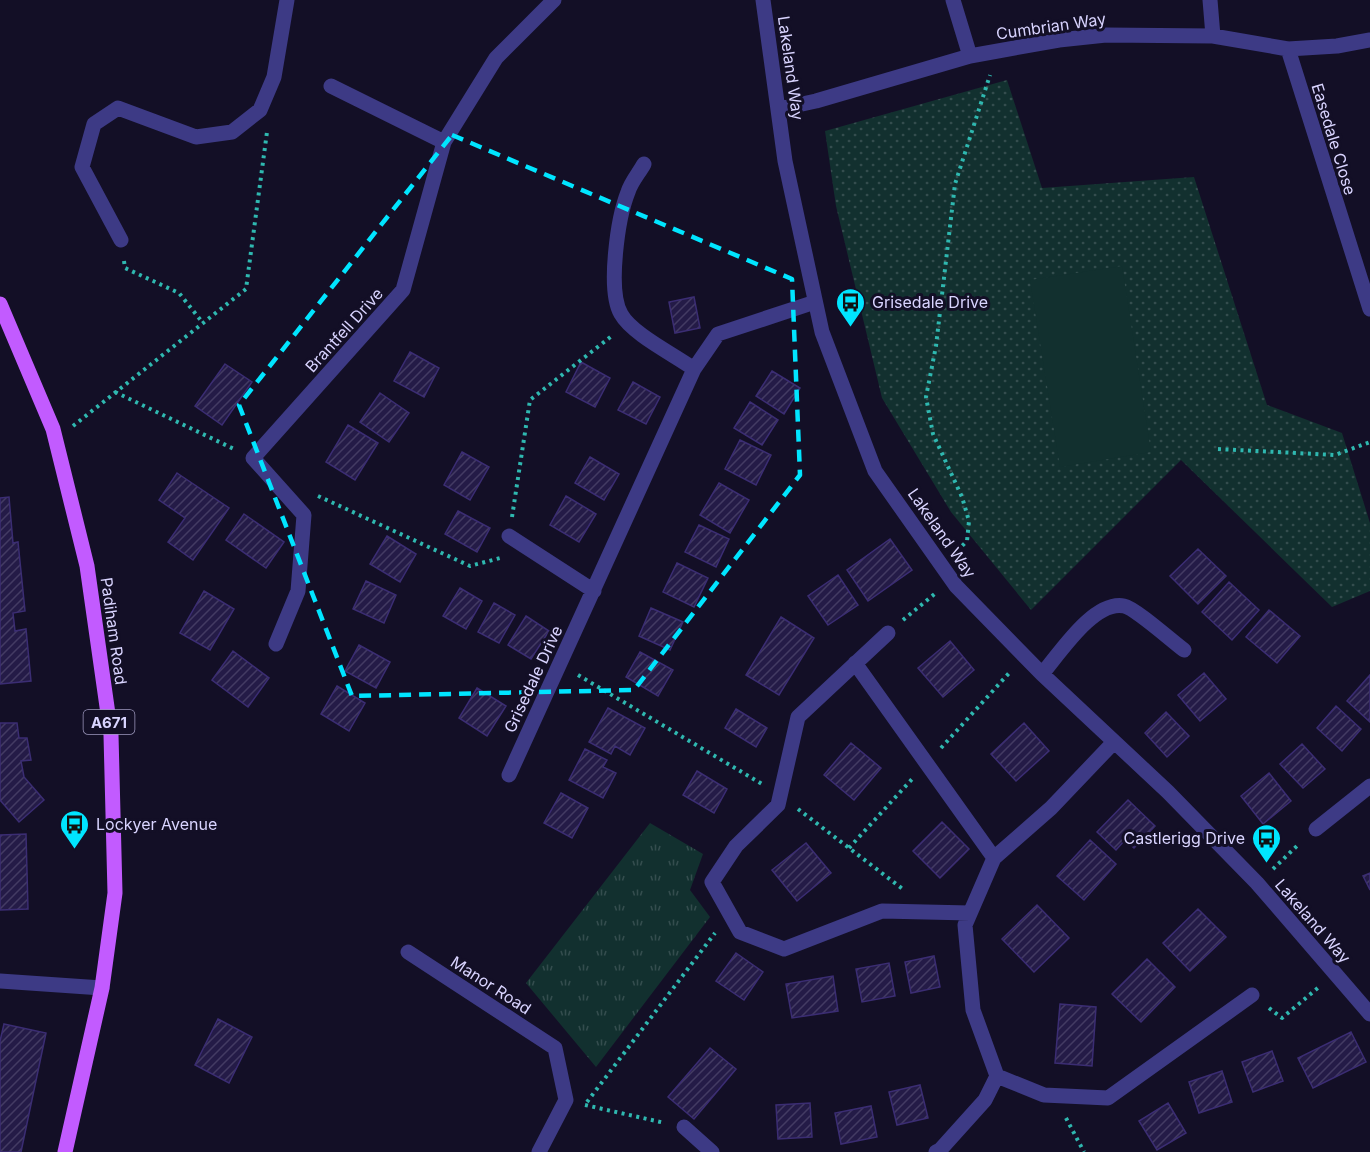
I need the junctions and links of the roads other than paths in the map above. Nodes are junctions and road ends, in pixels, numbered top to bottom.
1 (287, 0) edge
2 (554, 0) edge
3 (764, 0) edge
4 (953, 0) edge
5 (1210, 0) edge
6 (1213, 36) junction
7 (1370, 40) edge
8 (1288, 49) junction
9 (978, 55) junction
10 (331, 86) dead end
11 (778, 109) junction
12 (444, 142) junction
13 (644, 164) dead end
14 (122, 240) road end
15 (815, 302) junction
16 (0, 304) edge
17 (1370, 309) edge
18 (694, 369) junction
19 (509, 536) road end
20 (594, 591) junction
21 (888, 633) road end
22 (276, 644) dead end
23 (1184, 650) dead end
24 (855, 663) junction
25 (1042, 674) junction
26 (1114, 741) junction
27 (509, 776) dead end
28 (1370, 786) edge
29 (1316, 829) road end
30 (994, 858) junction
31 (970, 913) junction
32 (408, 952) dead end
33 (0, 981) edge
34 (102, 988) junction
35 (1252, 994) road end
36 (1370, 1014) edge
37 (997, 1076) junction
38 (684, 1127) road end
39 (65, 1152) edge
40 (539, 1152) edge
41 (712, 1152) edge
42 (936, 1152) edge

1 - 14 street
2 - 12 street, Brantfell Drive
3 - 11 street, Lakeland Way
4 - 9 street
5 - 6 street
6 - 8 street, Cumbrian Way
6 - 9 street, Cumbrian Way
7 - 8 street, Cumbrian Way
8 - 17 street, Easedale Close
9 - 11 street, Cumbrian Way
10 - 12 street
11 - 15 street, Lakeland Way
12 - 22 street, Brantfell Drive
13 - 18 street
15 - 18 street, Grisedale Drive
15 - 25 street, Lakeland Way
16 - 34 main road, Padiham Road / A671
18 - 20 street, Grisedale Drive
19 - 20 street
20 - 27 street, Grisedale Drive
21 - 24 street
23 - 25 street
24 - 30 street
24 - 31 street
25 - 26 street, Lakeland Way
26 - 30 street
26 - 36 street, Lakeland Way
28 - 29 street
30 - 31 street
31 - 37 street
32 - 40 street, Manor Road
33 - 34 street
34 - 39 main road, Padiham Road / A671
35 - 37 street
37 - 42 street
38 - 41 street

